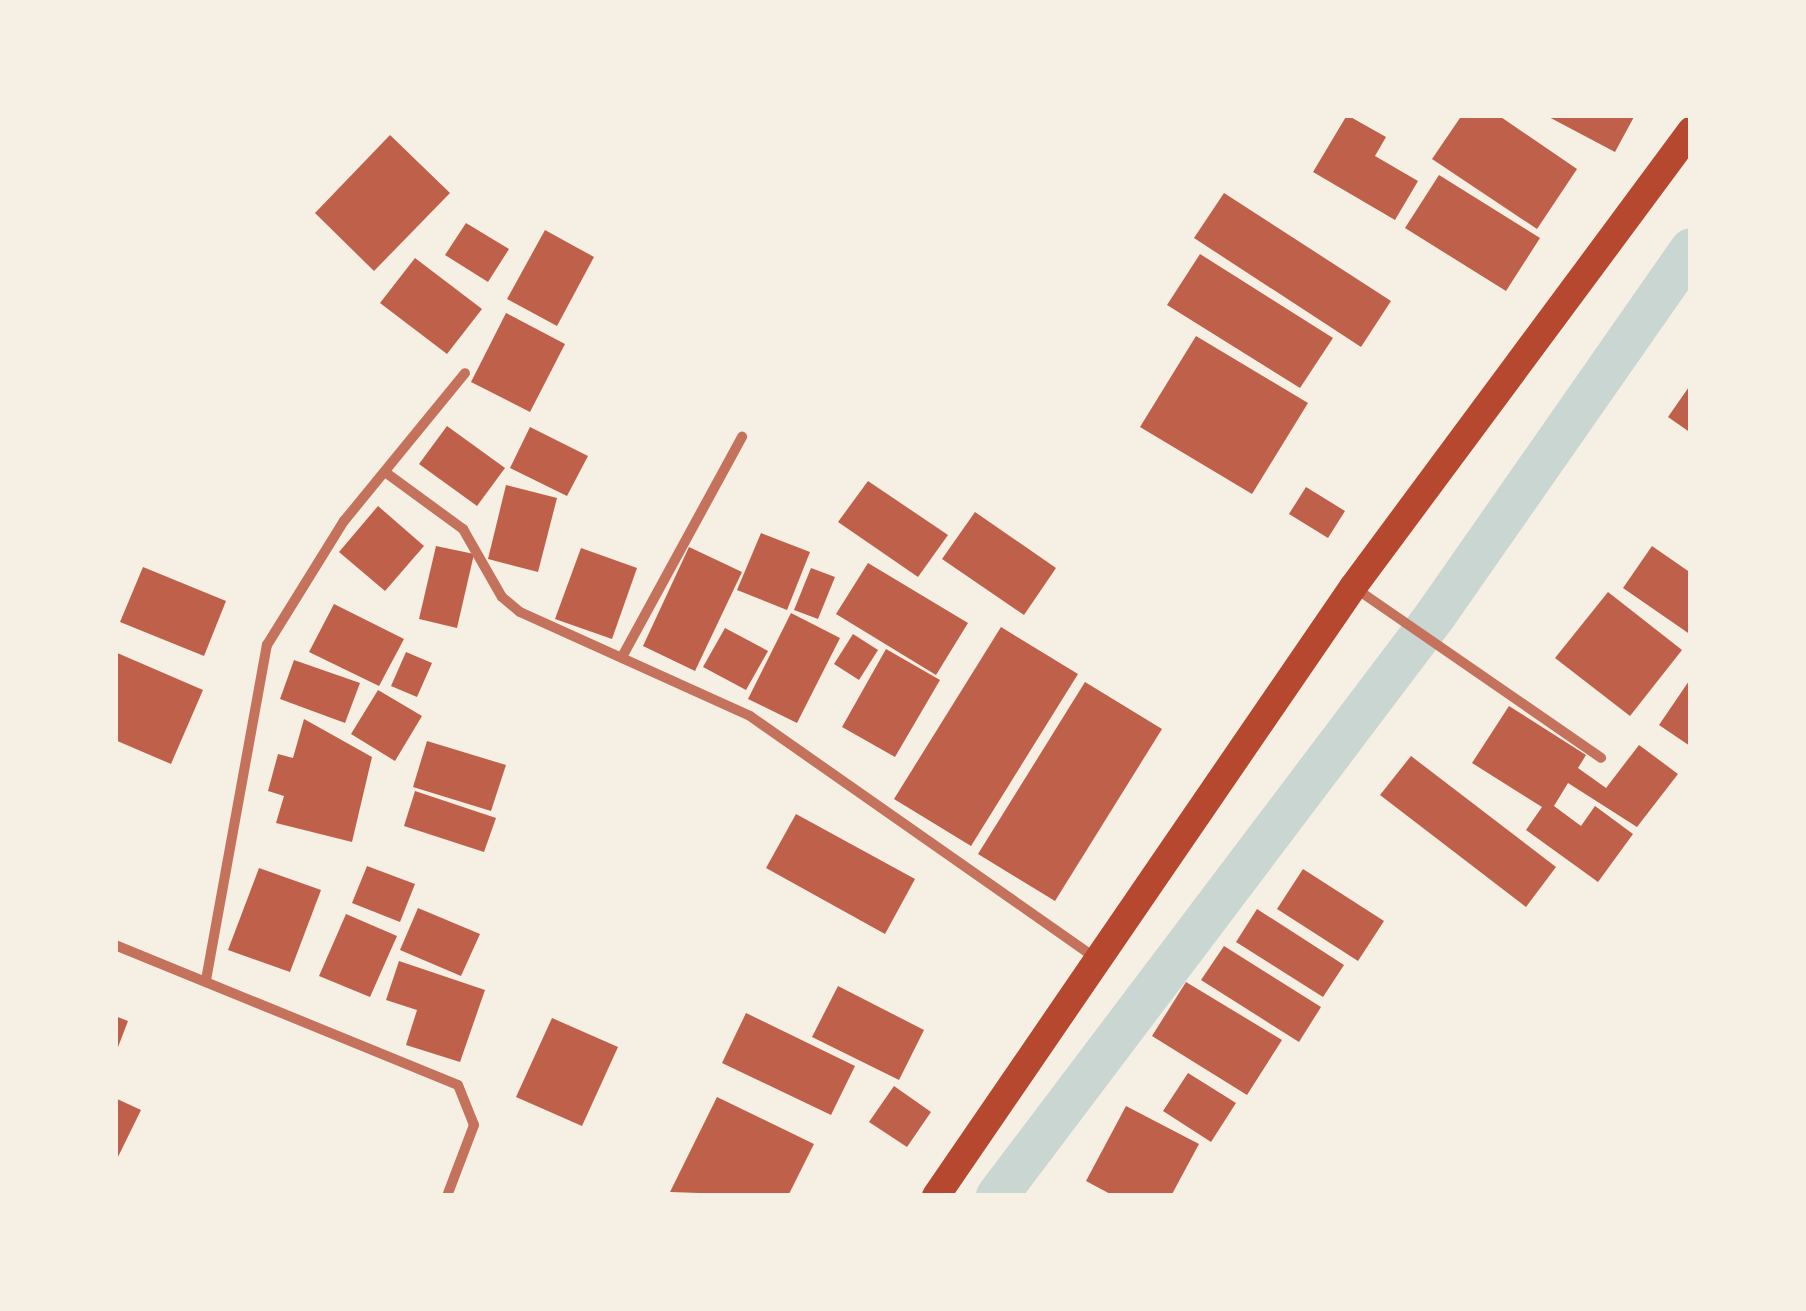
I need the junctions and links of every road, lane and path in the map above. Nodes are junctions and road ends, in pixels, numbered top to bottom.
1 (1691, 132) edge
2 (465, 373) dead end
3 (742, 438) dead end
4 (385, 472) junction
5 (1353, 586) junction
6 (622, 657) junction
7 (1601, 758) dead end
8 (115, 945) edge
9 (1101, 962) junction
10 (206, 980) junction
11 (447, 1196) edge
12 (936, 1196) edge

1 - 5 highway
2 - 4 street
3 - 6 street
4 - 6 street
4 - 10 street
5 - 7 street
5 - 9 highway
6 - 9 street
8 - 10 street
9 - 12 highway
10 - 11 street

